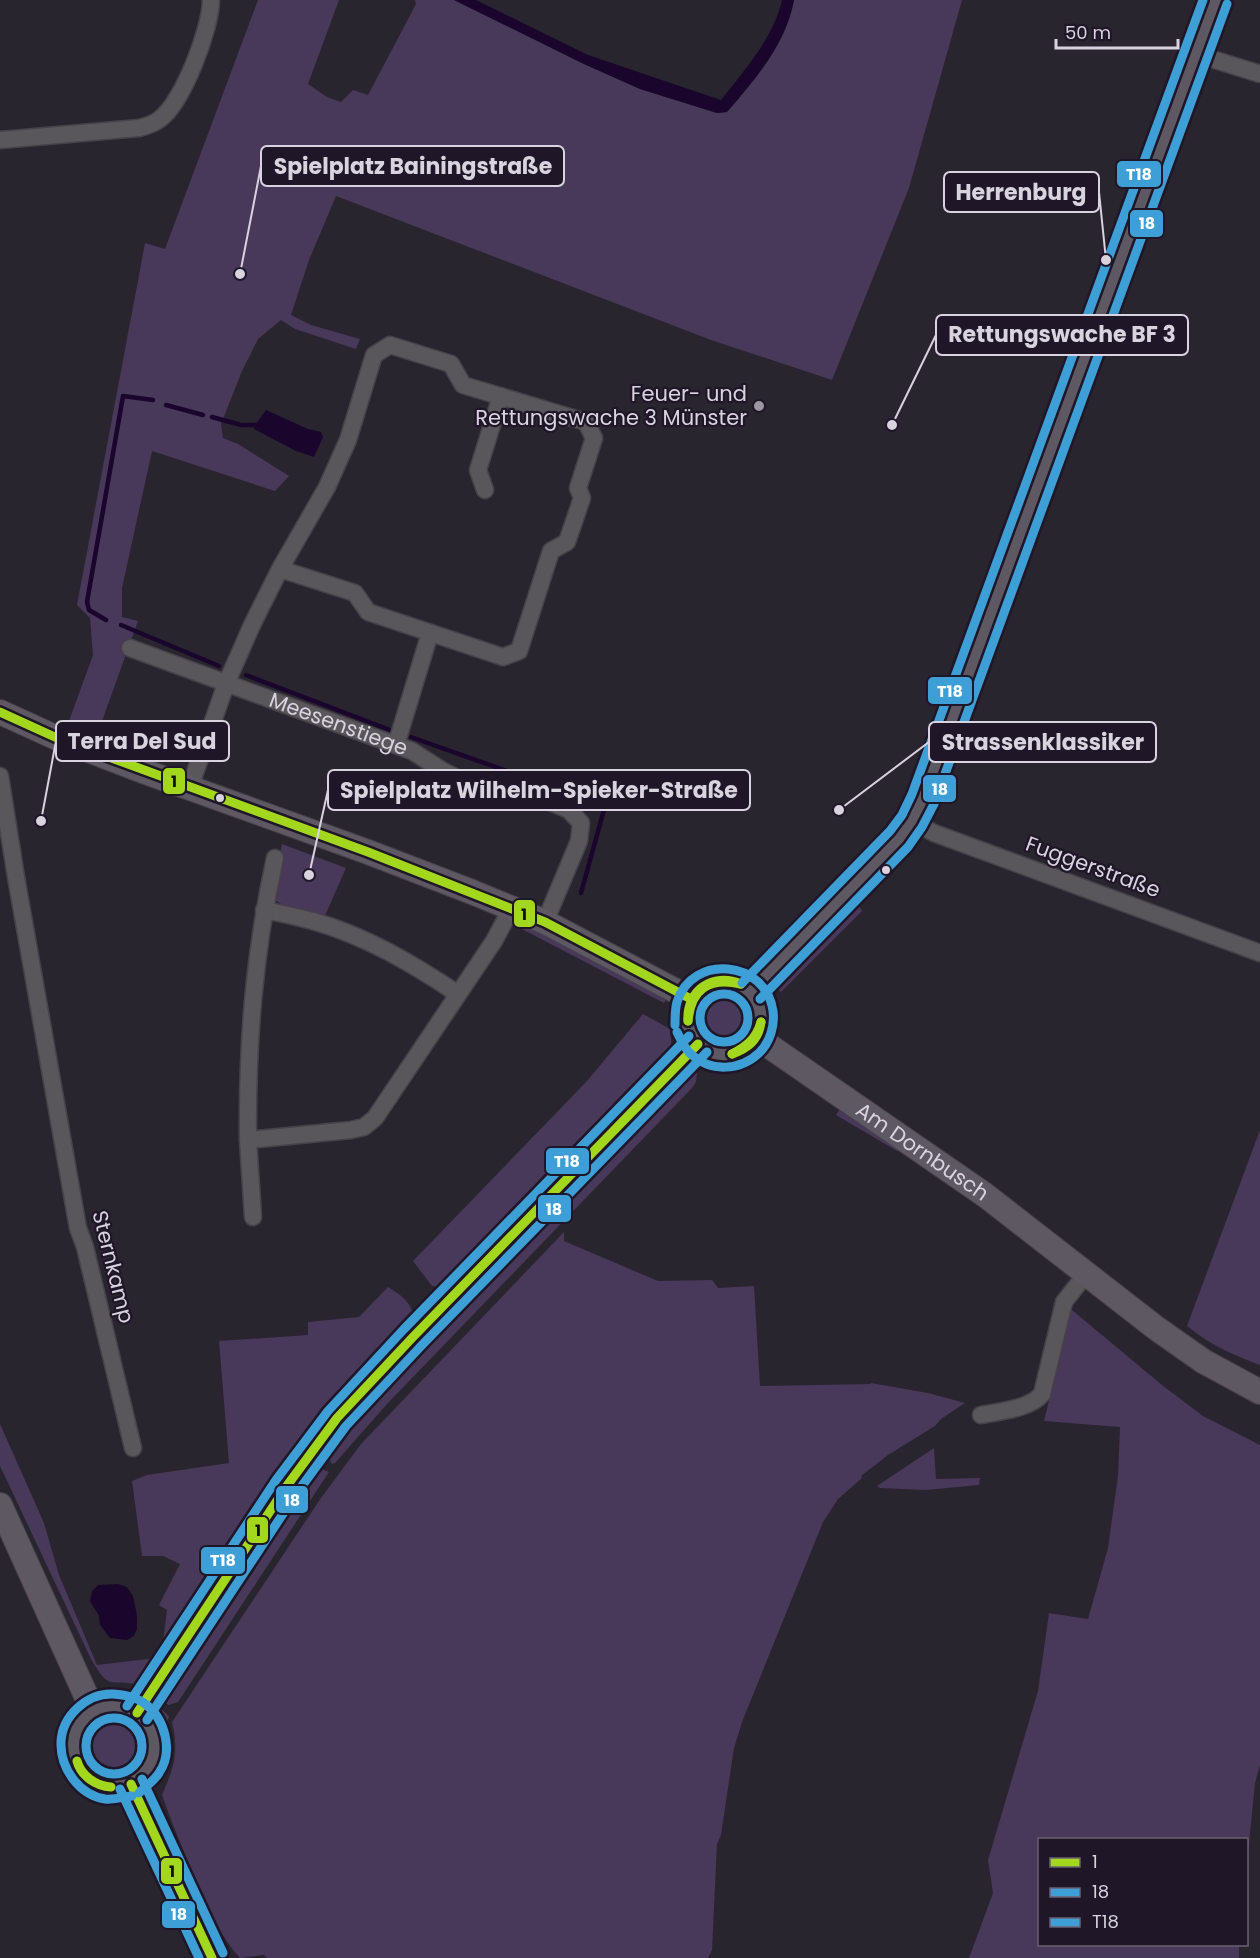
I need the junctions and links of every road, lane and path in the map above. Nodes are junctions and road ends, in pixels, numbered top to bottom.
1 (211, 0) edge
2 (1216, 0) edge
3 (1196, 54) junction
4 (1260, 74) edge
5 (0, 140) edge
6 (501, 396) junction
7 (485, 490) dead end
8 (280, 569) junction
9 (430, 633) junction
10 (130, 648) dead end
11 (226, 684) junction
12 (0, 712) edge
13 (396, 745) junction
14 (0, 776) edge
15 (190, 787) junction
16 (912, 821) junction
17 (275, 858) dead end
18 (511, 909) junction
19 (264, 910) junction
20 (544, 922) junction
21 (1260, 952) edge
22 (751, 991) junction
23 (458, 994) junction
24 (692, 999) junction
25 (756, 1037) junction
26 (698, 1044) junction
27 (249, 1140) junction
28 (253, 1217) dead end
29 (1086, 1274) junction
30 (1260, 1392) edge
31 (981, 1415) dead end
32 (133, 1448) dead end
33 (0, 1505) edge
34 (93, 1711) junction
35 (137, 1713) junction
36 (131, 1784) junction
37 (212, 1958) edge

1 - 5 street
2 - 3 main road
3 - 4 street
3 - 16 main road
6 - 7 street
6 - 8 street
6 - 9 street
8 - 9 street
8 - 11 street
9 - 13 street
10 - 11 street, Meesenstiege
11 - 13 street, Meesenstiege
11 - 15 street
12 - 15 main road
13 - 20 street, Meesenstiege
14 - 32 street, Sternkamp
15 - 18 main road
16 - 21 street, Fuggerstraße
16 - 22 main road
17 - 19 street
18 - 20 main road
18 - 23 street
19 - 23 street
19 - 27 street
20 - 24 main road
22 - 24 main road
22 - 25 main road
23 - 27 street
24 - 26 main road
25 - 26 main road
25 - 29 main road, Am Dornbusch
26 - 35 main road
27 - 28 street
29 - 30 main road, Am Dornbusch
29 - 31 street
33 - 34 main road
34 - 35 main road
34 - 36 main road
35 - 36 main road
36 - 37 main road

